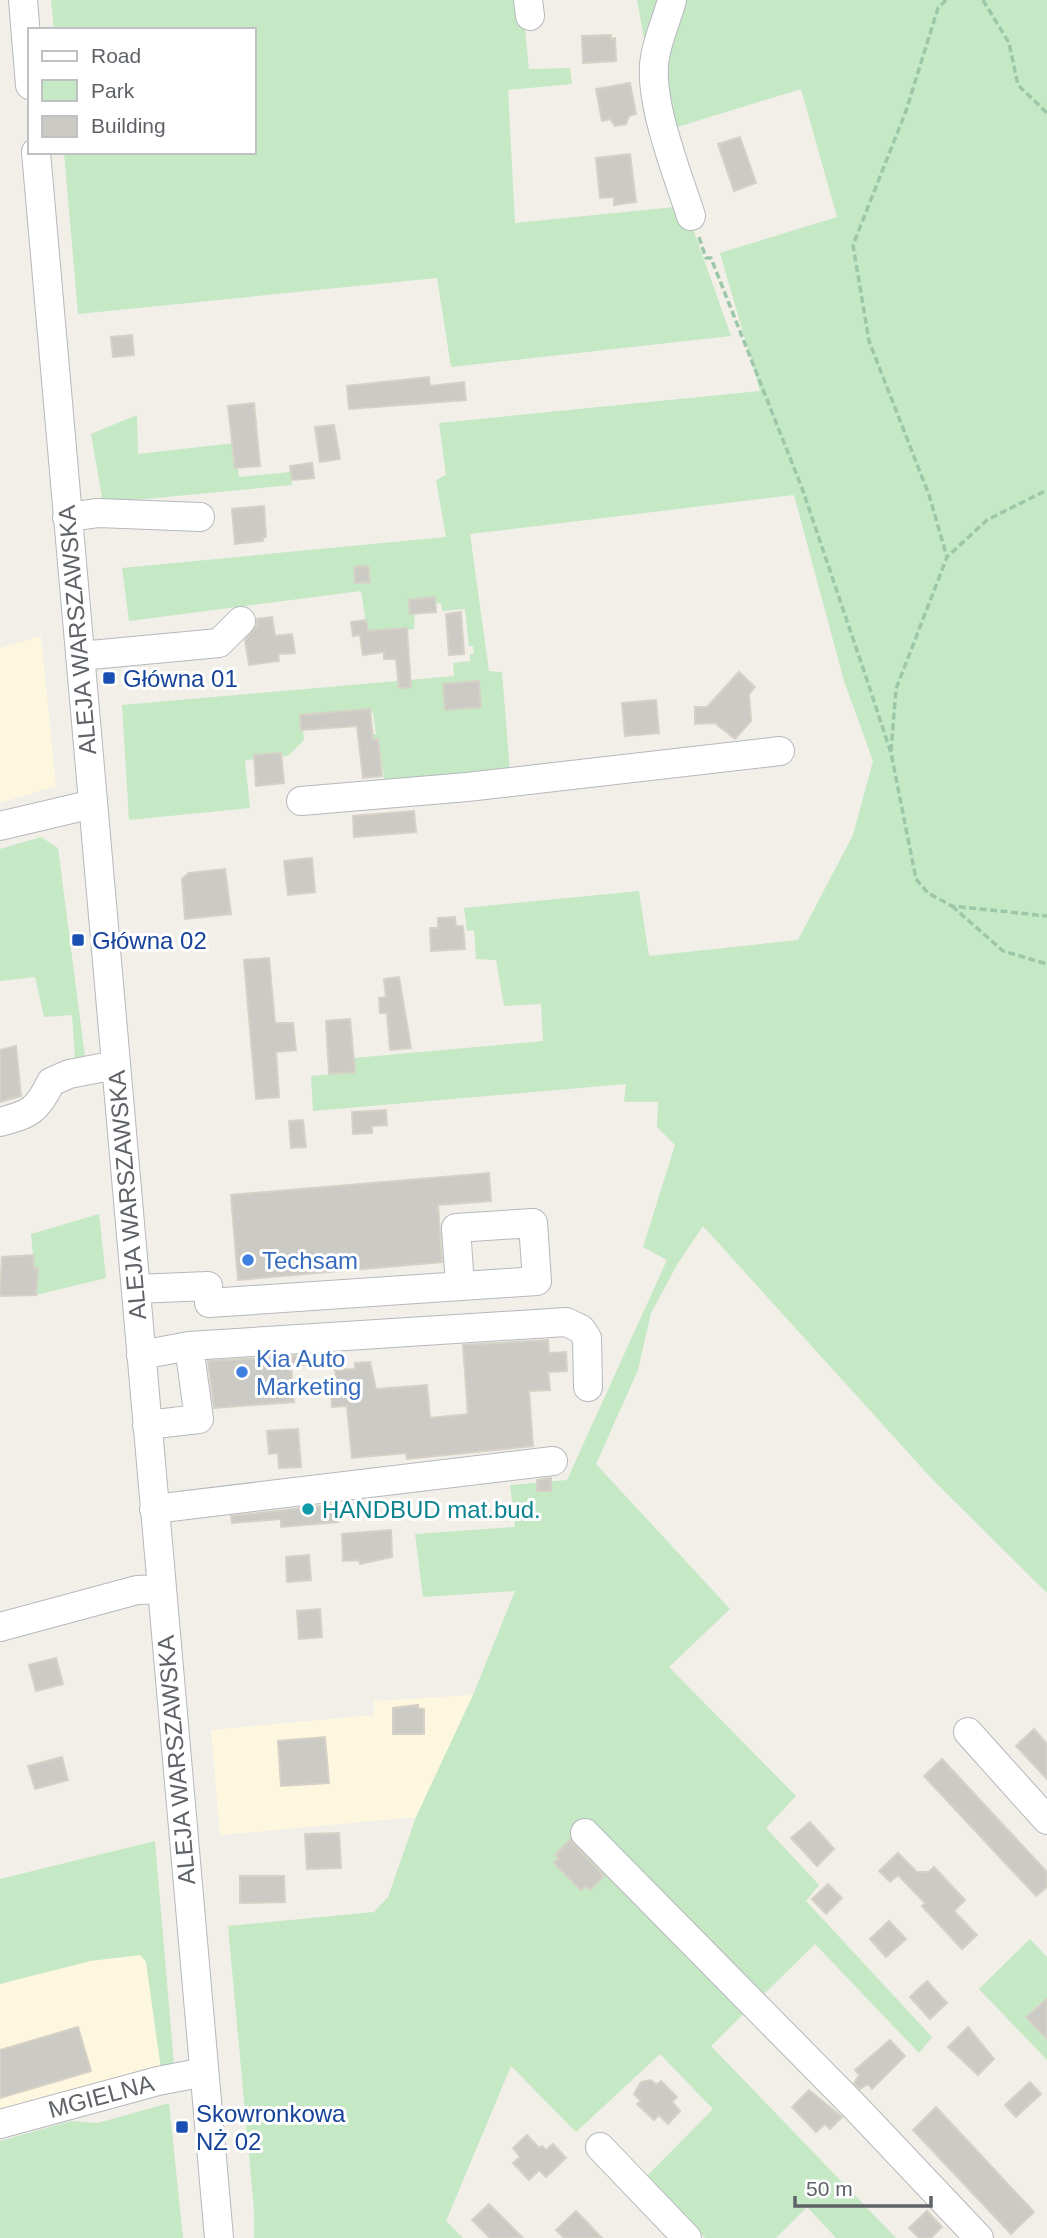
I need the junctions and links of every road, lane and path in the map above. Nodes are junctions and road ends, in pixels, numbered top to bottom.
1 (23, 0) edge
2 (672, 0) edge
3 (946, 0) edge
4 (984, 0) edge
5 (28, 61) edge
6 (1047, 113) edge
7 (36, 154) edge
8 (691, 216) joint
9 (1047, 489) edge
10 (67, 517) junction
11 (200, 517) dead end
12 (947, 556) junction
13 (241, 621) dead end
14 (80, 656) junction
15 (780, 751) dead end
16 (891, 753) junction
17 (301, 801) dead end
18 (93, 804) junction
19 (0, 827) edge
20 (952, 906) junction
21 (1047, 916) edge
22 (1047, 964) edge
23 (116, 1065) junction
24 (0, 1122) edge
25 (460, 1286) dead end
26 (136, 1289) junction
27 (189, 1346) junction
28 (141, 1355) junction
29 (589, 1387) dead end
30 (147, 1425) junction
31 (553, 1461) dead end
32 (155, 1509) junction
33 (161, 1589) junction
34 (0, 1627) edge
35 (968, 1732) dead end
36 (1047, 1820) edge
37 (585, 1833) dead end
38 (204, 2072) junction
39 (0, 2124) edge
40 (600, 2147) dead end
41 (219, 2238) edge
42 (687, 2238) edge
43 (979, 2238) edge

1 - 5 street
2 - 8 street
3 - 12 path
4 - 6 path
7 - 10 street, ALEJA WARSZAWSKA
8 - 16 path
9 - 12 path
10 - 11 street
10 - 14 street, ALEJA WARSZAWSKA
12 - 16 path
13 - 14 street
14 - 18 street, ALEJA WARSZAWSKA
15 - 17 street
16 - 20 path
18 - 19 street
18 - 23 street, ALEJA WARSZAWSKA
20 - 21 path
20 - 22 path
23 - 24 street
23 - 26 street, ALEJA WARSZAWSKA
25 - 26 street
26 - 28 street, ALEJA WARSZAWSKA
27 - 28 street
27 - 29 street
27 - 30 street
28 - 30 street, ALEJA WARSZAWSKA
30 - 32 street, ALEJA WARSZAWSKA
31 - 32 street
32 - 33 street, ALEJA WARSZAWSKA
33 - 34 street
33 - 38 street, ALEJA WARSZAWSKA
35 - 36 street
37 - 43 street
38 - 39 street, MGIELNA
38 - 41 street, ALEJA WARSZAWSKA
40 - 42 street

